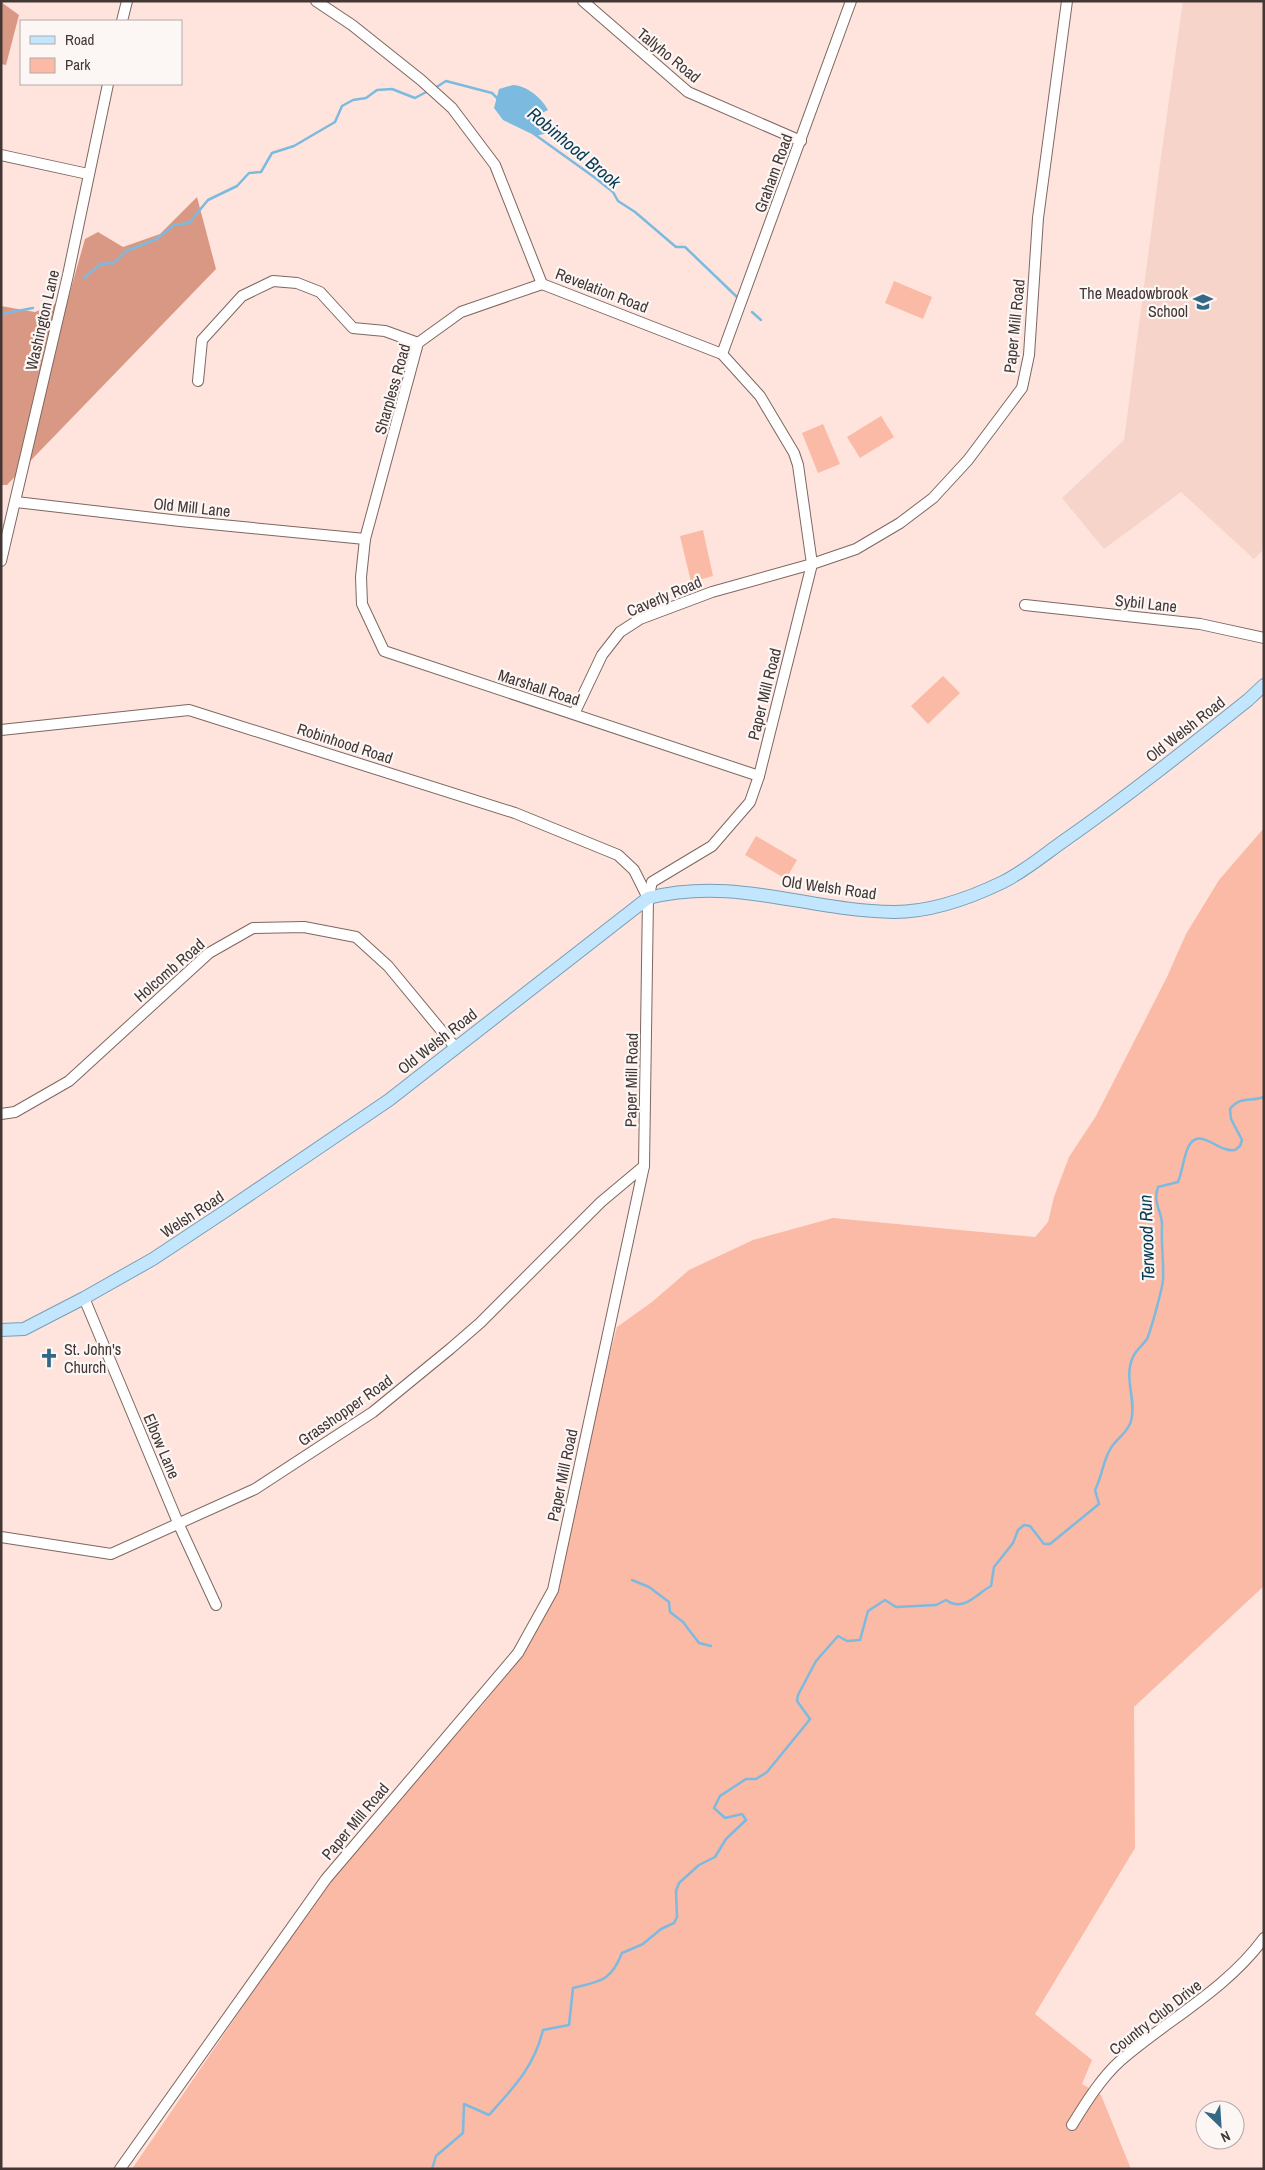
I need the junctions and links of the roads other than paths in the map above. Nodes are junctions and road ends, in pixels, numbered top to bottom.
1 (127, 1) edge
2 (316, 1) edge
3 (583, 1) edge
4 (851, 1) edge
5 (1067, 1) edge
6 (122, 20) edge
7 (108, 85) edge
8 (801, 142) junction
9 (1, 155) edge
10 (88, 174) junction
11 (542, 284) junction
12 (418, 343) junction
13 (722, 354) junction
14 (198, 380) dead end
15 (16, 502) junction
16 (365, 538) junction
17 (3, 544) edge
18 (1, 561) edge
19 (812, 564) junction
20 (361, 577) joint
21 (1025, 605) dead end
22 (1264, 638) edge
23 (1264, 685) edge
24 (574, 714) junction
25 (1, 730) edge
26 (759, 776) junction
27 (648, 898) junction
28 (455, 1047) junction
29 (389, 1100) joint
30 (1, 1114) edge
31 (644, 1166) junction
32 (84, 1298) junction
33 (1, 1330) edge
34 (179, 1525) junction
35 (1, 1537) edge
36 (216, 1605) dead end
37 (1264, 1938) edge
38 (1072, 2125) dead end
39 (120, 2169) edge

1 - 6 street
2 - 11 street, Revelation Road
3 - 8 street, Tallyho Road
4 - 8 street, Graham Road
5 - 19 street, Paper Mill Road
7 - 10 street, Washington Lane
8 - 13 street, Graham Road
9 - 10 street
10 - 15 street, Washington Lane
11 - 12 street, Sharpless Road
11 - 13 street, Revelation Road
12 - 14 street
12 - 16 street, Sharpless Road
13 - 19 street, Revelation Road
15 - 16 street, Old Mill Lane
15 - 17 street, Washington Lane
16 - 20 street, Sharpless Road
17 - 18 street, Washington Lane
19 - 24 street, Caverly Road
19 - 26 street, Paper Mill Road
20 - 24 street, Marshall Road
21 - 22 street, Sybil Lane
23 - 27 main road, Old Welsh Road
24 - 26 street, Marshall Road
25 - 27 street, Robinhood Road
26 - 27 street, Paper Mill Road
27 - 28 main road, Old Welsh Road
27 - 31 street, Paper Mill Road
28 - 29 main road, Old Welsh Road
28 - 30 street, Holcomb Road
29 - 32 main road, Welsh Road
31 - 34 street, Grasshopper Road
31 - 39 street, Paper Mill Road
32 - 33 main road, Welsh Road
32 - 34 street, Elbow Lane
34 - 35 street, Grasshopper Road
34 - 36 street, Elbow Lane
37 - 38 street, Country Club Drive

